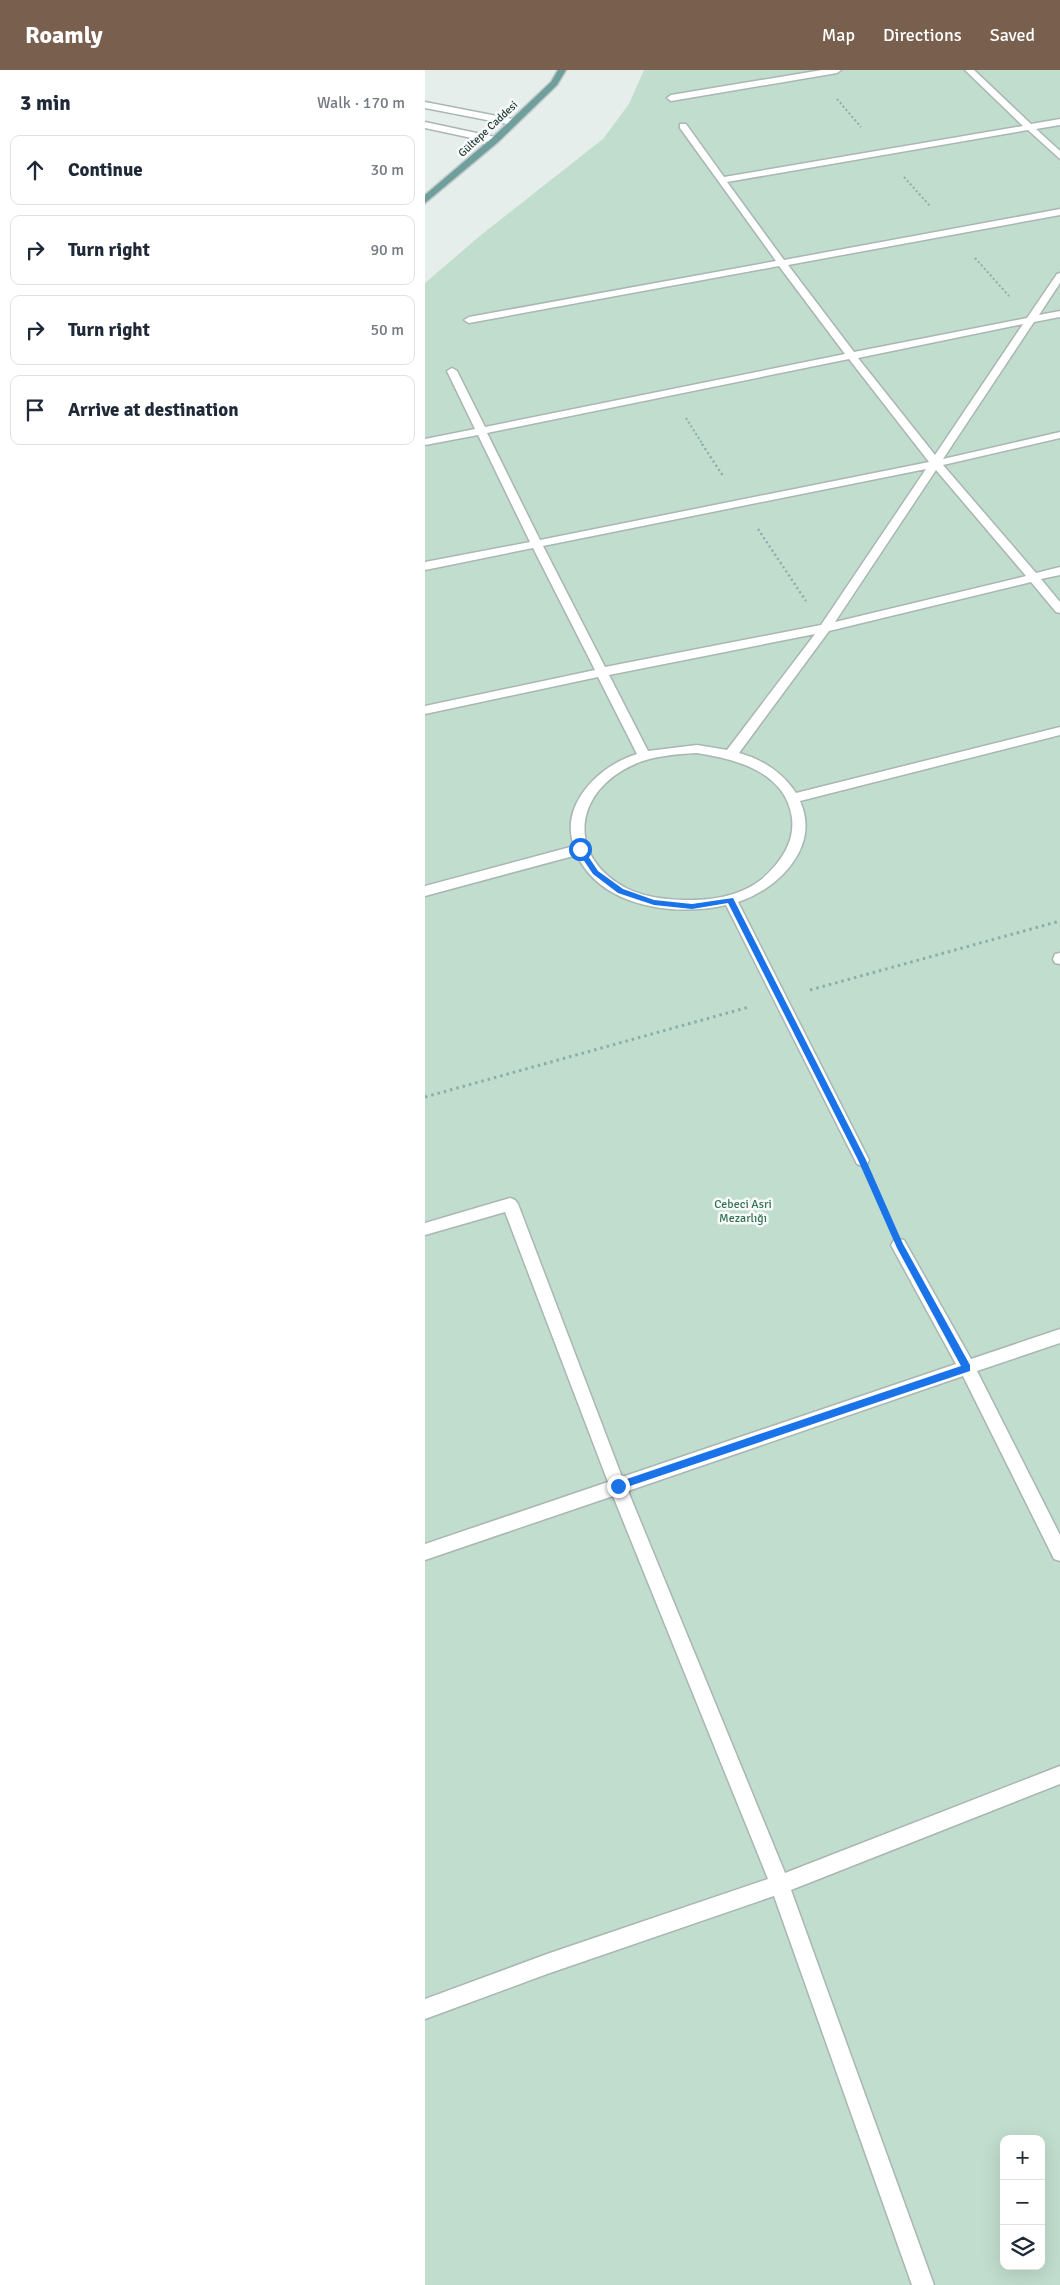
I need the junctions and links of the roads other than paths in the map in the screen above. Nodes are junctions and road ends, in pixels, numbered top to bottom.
1 (561, 70) edge
2 (837, 70) edge
3 (969, 70) edge
4 (815, 72) edge
5 (671, 98) dead end
6 (425, 105) edge
7 (513, 122) junction
8 (1060, 122) edge
9 (425, 125) edge
10 (683, 126) dead end
11 (1030, 128) junction
12 (495, 140) junction
13 (1060, 156) edge
14 (721, 180) junction
15 (425, 200) edge
16 (1060, 212) edge
17 (781, 263) junction
18 (1060, 276) edge
19 (1060, 314) edge
20 (469, 320) dead end
21 (1031, 321) junction
22 (852, 356) junction
23 (452, 371) dead end
24 (481, 430) junction
25 (1060, 435) edge
26 (425, 442) edge
27 (936, 464) junction
28 (536, 543) junction
29 (425, 566) edge
30 (1060, 571) edge
31 (1033, 577) junction
32 (1060, 610) edge
33 (825, 628) junction
34 (602, 672) junction
35 (425, 710) edge
36 (1060, 731) edge
37 (731, 754) junction
38 (645, 757) junction
39 (791, 799) junction
40 (580, 849) junction
41 (425, 891) edge
42 (731, 900) junction
43 (862, 1160) road end
44 (425, 1229) edge
45 (899, 1245) road end
46 (1060, 1336) edge
47 (967, 1368) junction
48 (618, 1486) junction
49 (425, 1552) edge
50 (1060, 1553) edge
51 (1060, 1775) edge
52 (779, 1885) junction
53 (425, 2009) edge
54 (923, 2285) edge

1 - 7 main road, Gültepe Caddesi
2 - 4 lane
3 - 11 lane
4 - 5 lane
6 - 7 lane
7 - 12 main road, Gültepe Caddesi
8 - 11 lane
9 - 12 lane
10 - 14 lane
11 - 13 lane
11 - 14 lane
12 - 15 main road, Gültepe Caddesi
14 - 17 lane
16 - 17 lane
17 - 20 lane
17 - 22 lane
18 - 21 lane
19 - 21 lane
21 - 22 lane
21 - 27 lane
22 - 24 lane
22 - 27 lane
23 - 24 lane
24 - 26 lane
24 - 28 lane
25 - 27 lane
27 - 28 lane
27 - 31 lane
27 - 33 lane
28 - 29 lane
28 - 34 lane
30 - 31 lane
31 - 32 lane
31 - 33 lane
33 - 34 lane
33 - 37 lane
34 - 35 lane
34 - 38 lane
36 - 39 lane
37 - 38 lane
37 - 39 lane
38 - 40 lane
39 - 42 lane
40 - 41 lane
40 - 42 lane
42 - 43 lane
44 - 48 lane
45 - 47 lane
46 - 47 lane
47 - 48 lane
47 - 50 lane
48 - 49 lane
48 - 52 lane
51 - 52 lane
52 - 53 lane
52 - 54 lane

